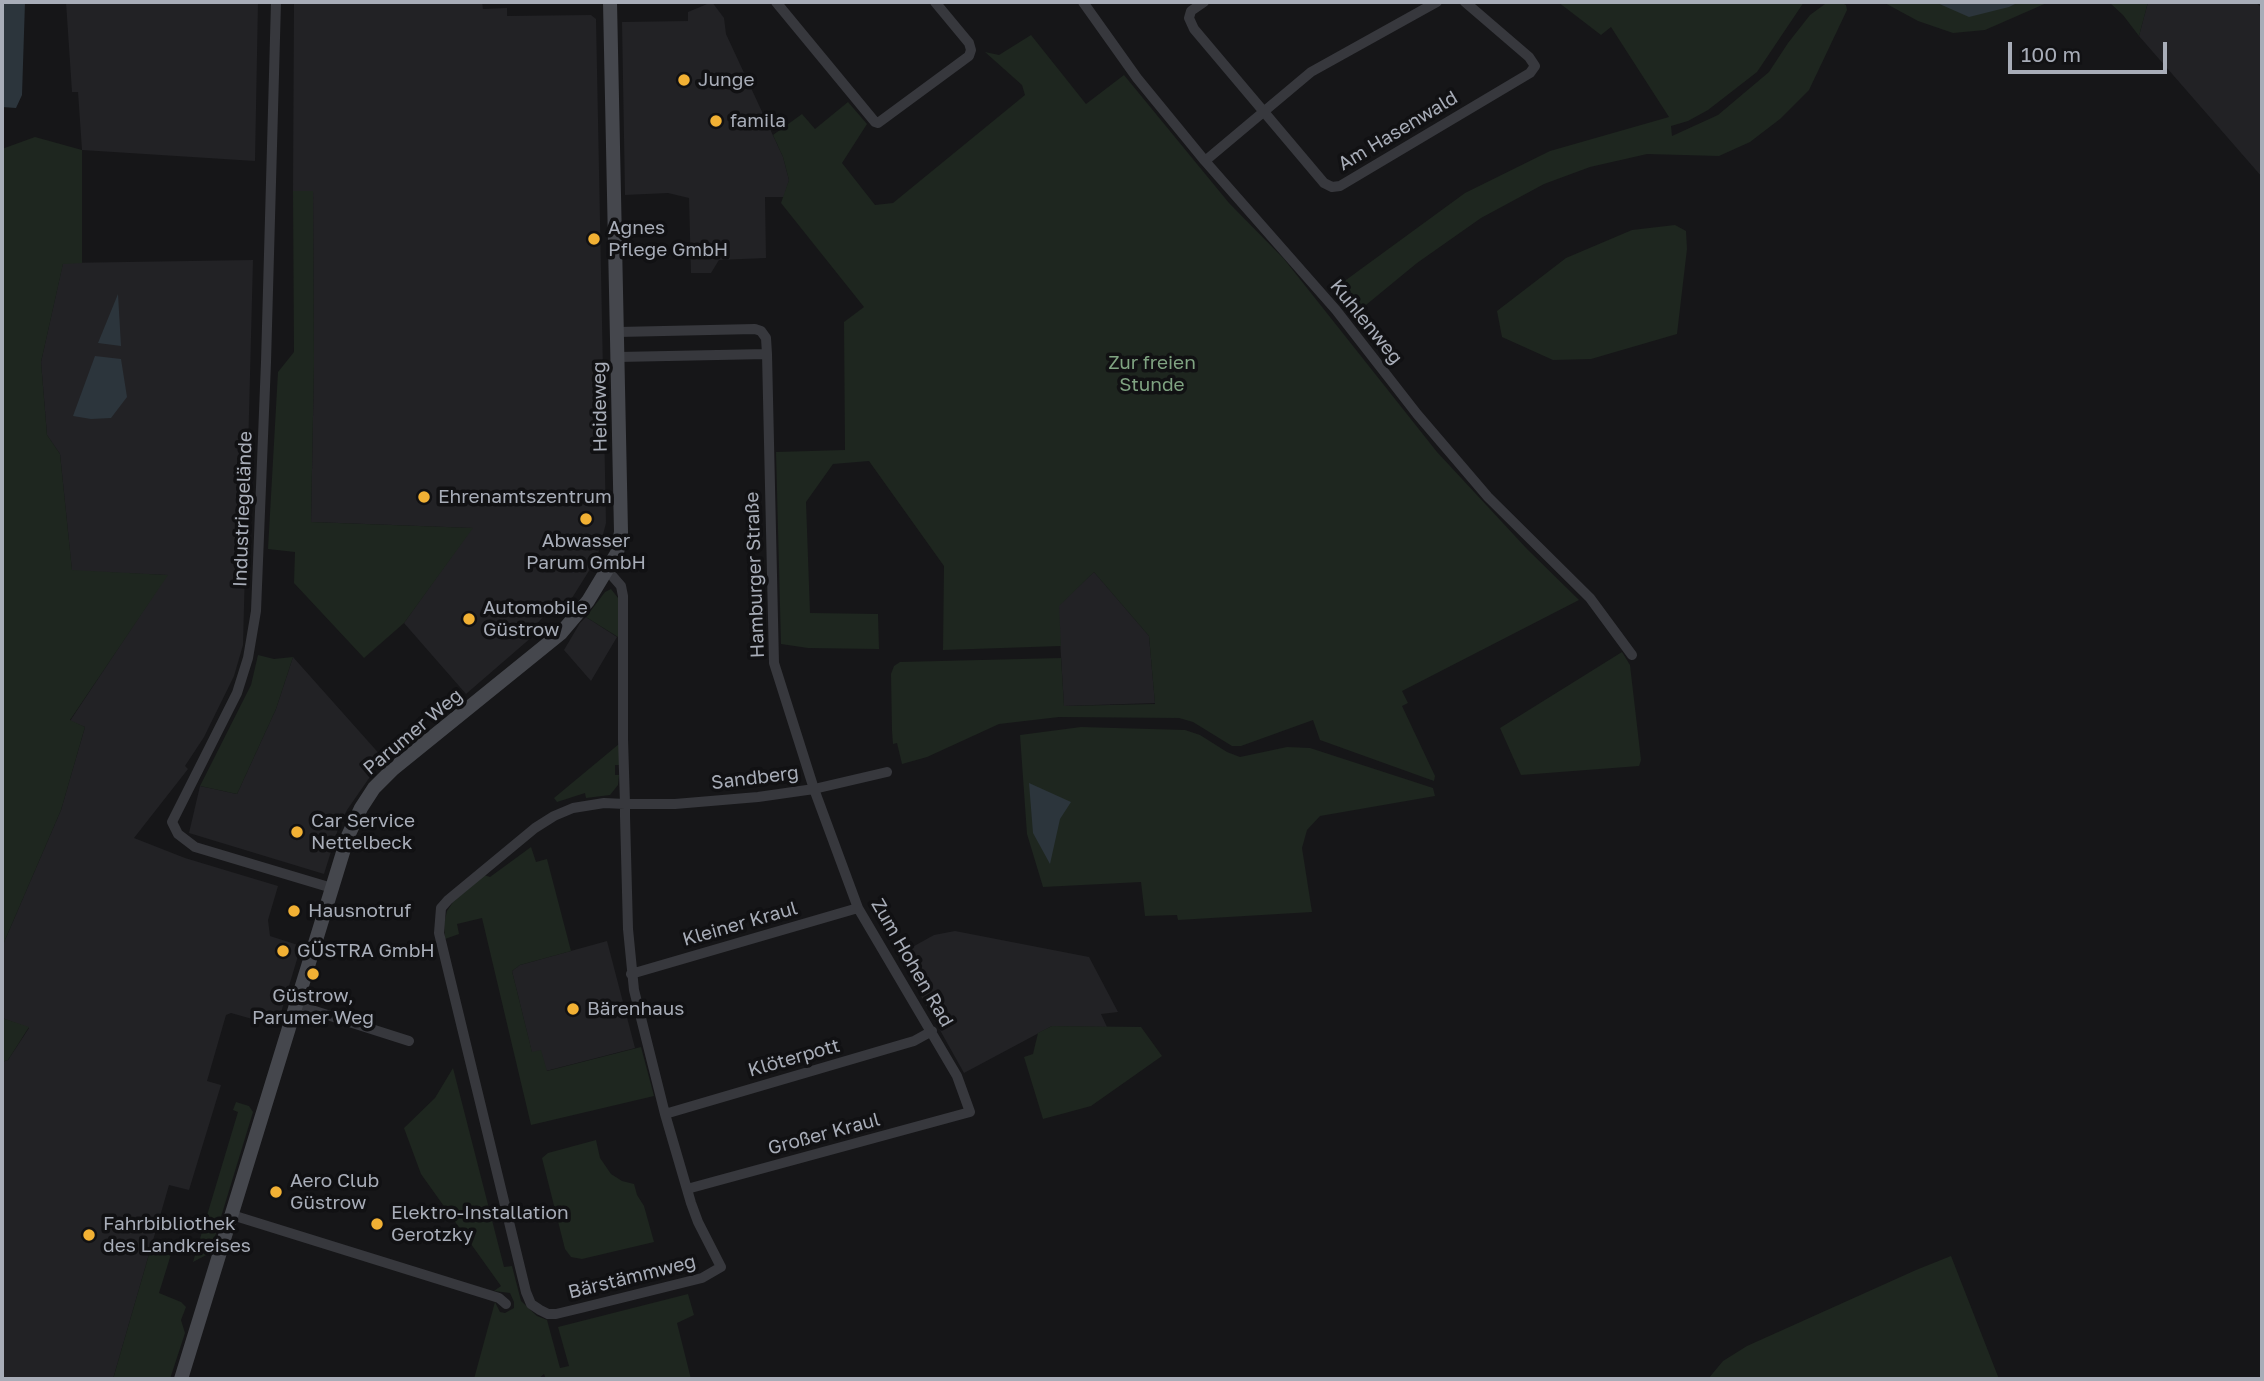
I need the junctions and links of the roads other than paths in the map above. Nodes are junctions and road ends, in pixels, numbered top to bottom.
1 (276, 2) edge
2 (610, 2) edge
3 (776, 2) edge
4 (935, 2) edge
5 (1083, 2) edge
6 (1204, 2) edge
7 (1437, 2) edge
8 (1465, 2) edge
9 (1265, 110) junction
10 (1205, 161) junction
11 (618, 332) junction
12 (767, 354) junction
13 (618, 357) junction
14 (608, 570) junction
15 (1632, 655) dead end
16 (887, 772) dead end
17 (814, 789) junction
18 (625, 804) junction
19 (332, 888) junction
20 (858, 908) junction
21 (631, 974) junction
22 (296, 1005) junction
23 (932, 1031) junction
24 (409, 1041) dead end
25 (970, 1112) joint
26 (664, 1114) junction
27 (687, 1189) junction
28 (232, 1216) junction
29 (506, 1304) dead end
30 (181, 1379) edge

1 - 19 street, Industriegelände
2 - 11 street, Heideweg
3 - 4 street
5 - 10 street, Kuhlenweg
6 - 9 street, Am Hasenwald
7 - 9 street
8 - 9 street, Am Hasenwald
9 - 10 street
10 - 15 street, Kuhlenweg
11 - 12 street
11 - 13 street, Heideweg
12 - 13 street
12 - 17 street, Hamburger Straße
13 - 14 street, Heideweg
14 - 18 street
14 - 19 street, Parumer Weg
16 - 17 street, Sandberg
17 - 18 street, Sandberg
17 - 20 street, Zum Hohen Rad
18 - 21 street, Bärstämmweg
18 - 27 street, Bärstämmweg
19 - 22 street, Parumer Weg
20 - 21 street, Kleiner Kraul
20 - 23 street, Zum Hohen Rad
21 - 26 street, Bärstämmweg
22 - 24 street
22 - 28 street, Parumer Weg
23 - 25 street, Zum Hohen Rad
23 - 26 street, Klöterpott
25 - 27 street, Großer Kraul
26 - 27 street, Bärstämmweg
28 - 29 street
28 - 30 street, Parumer Weg

